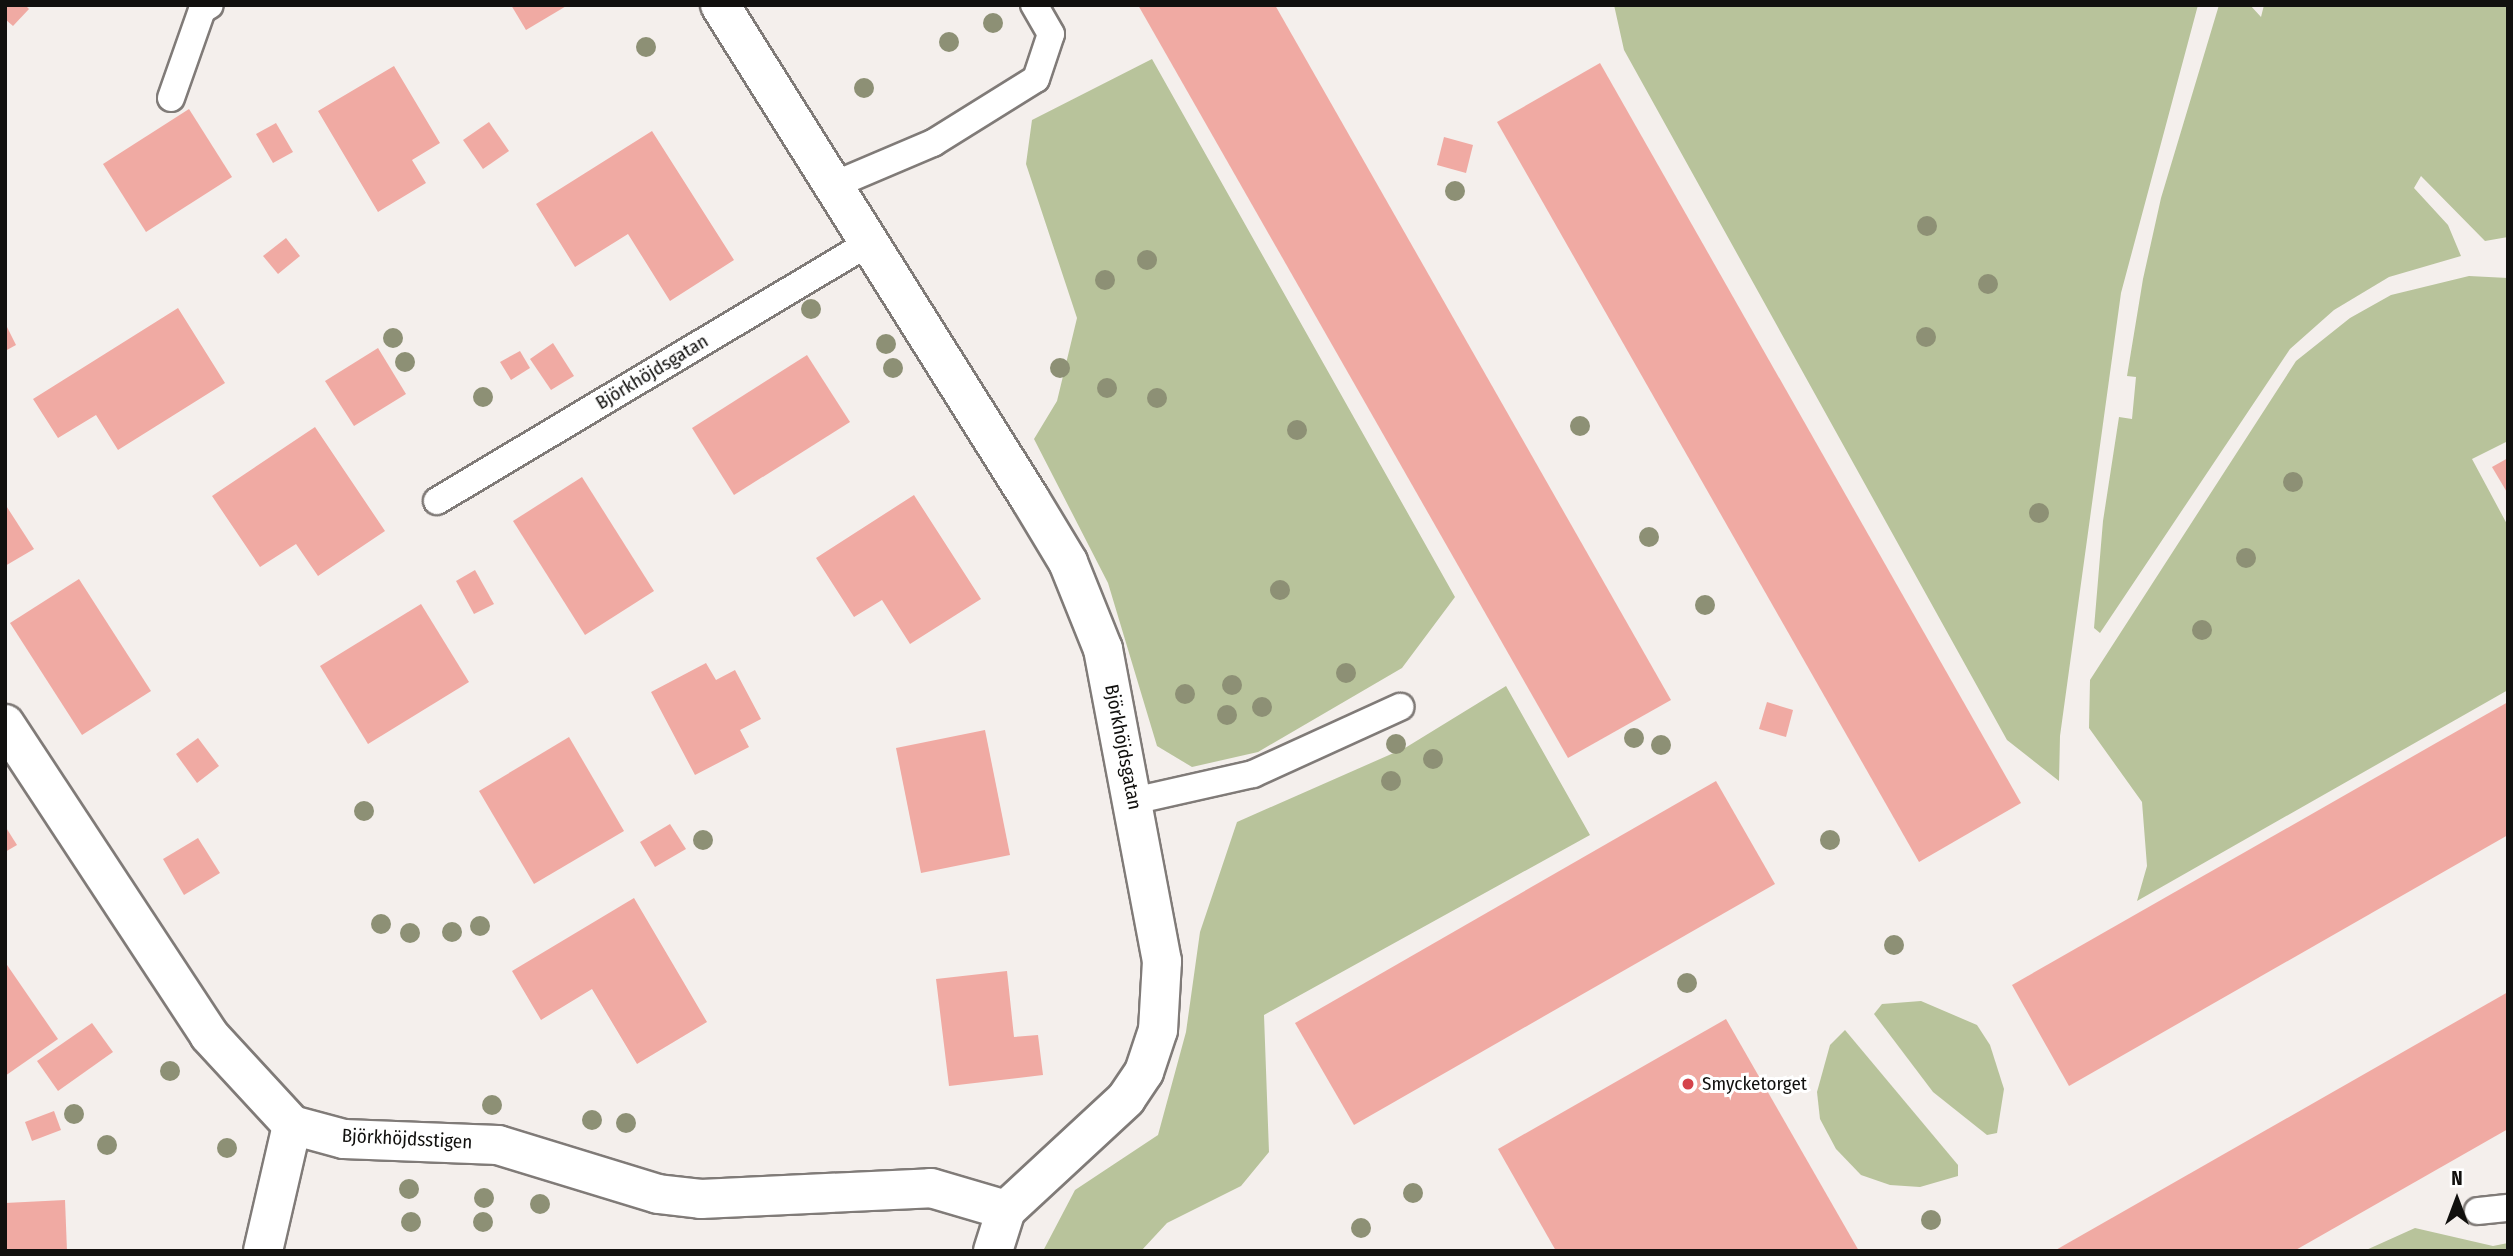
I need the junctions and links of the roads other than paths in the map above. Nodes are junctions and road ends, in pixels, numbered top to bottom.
1 (210, 5) edge
2 (720, 5) edge
3 (1034, 5) edge
4 (171, 98) dead end
5 (834, 185) junction
6 (867, 244) junction
7 (437, 500) dead end
8 (1400, 707) dead end
9 (5, 724) edge
10 (1133, 801) junction
11 (292, 1125) junction
12 (2508, 1208) edge
13 (1006, 1210) junction
14 (2478, 1211) dead end
15 (263, 1251) edge
16 (993, 1251) edge

1 - 4 lane
2 - 5 street, Björkhöjdsgatan
3 - 5 lane
5 - 6 street, Björkhöjdsgatan
6 - 7 lane, Björkhöjdsgatan
6 - 10 street, Björkhöjdsgatan
8 - 10 lane
9 - 11 street
10 - 13 street, Björkhöjdsgatan
11 - 13 street, Björkhöjdsstigen
11 - 15 street
12 - 14 lane
13 - 16 street, Björkhöjdsgatan

